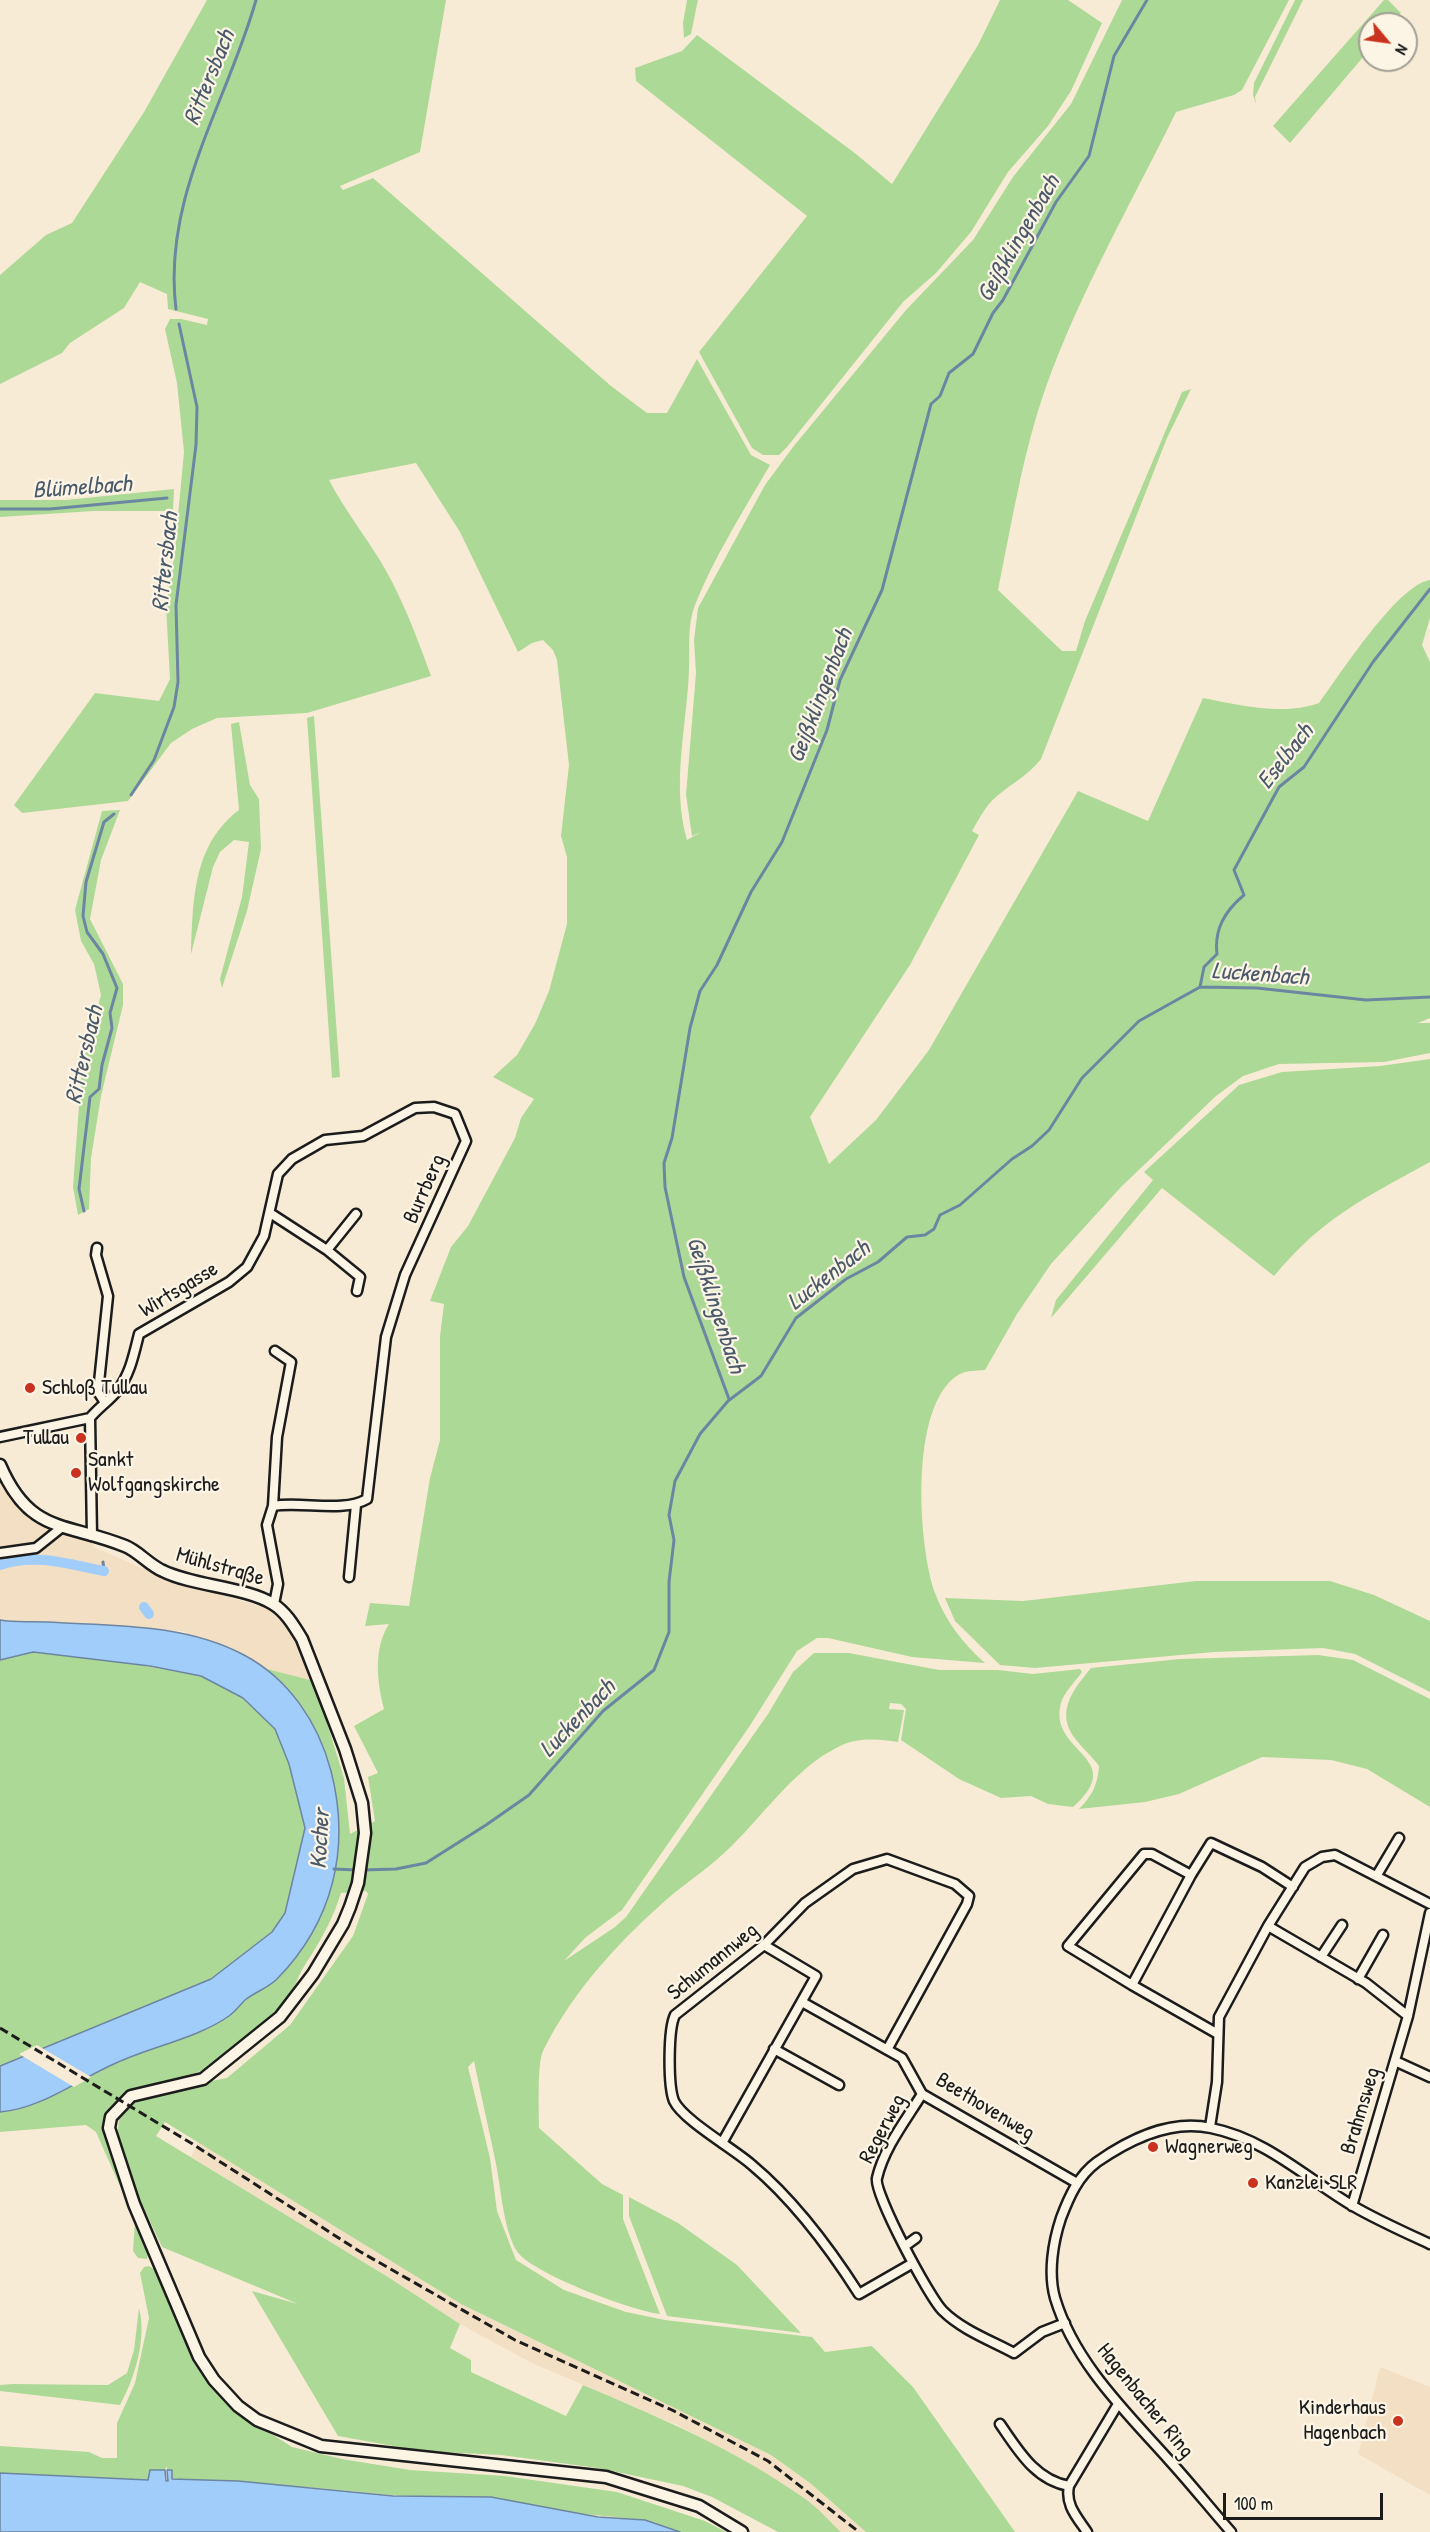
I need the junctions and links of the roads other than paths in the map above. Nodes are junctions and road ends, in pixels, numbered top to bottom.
1 (270, 1213) junction
2 (356, 1214) dead end
3 (97, 1248) dead end
4 (327, 1250) junction
5 (242, 1272) joint
6 (357, 1291) dead end
7 (275, 1351) dead end
8 (104, 1401) junction
9 (90, 1418) junction
10 (0, 1437) edge
11 (0, 1465) edge
12 (356, 1505) junction
13 (273, 1506) junction
14 (61, 1528) junction
15 (92, 1536) junction
16 (0, 1553) edge
17 (349, 1577) dead end
18 (274, 1604) junction
19 (1399, 1838) dead end
20 (1191, 1875) junction
21 (1377, 1875) junction
22 (1293, 1887) junction
23 (1430, 1904) edge
24 (1430, 1913) edge
25 (1342, 1925) dead end
26 (1268, 1926) junction
27 (1383, 1935) dead end
28 (764, 1946) junction
29 (1321, 1957) junction
30 (1358, 1979) junction
31 (1132, 1985) junction
32 (802, 2002) junction
33 (1408, 2016) junction
34 (1218, 2034) junction
35 (888, 2048) junction
36 (774, 2049) junction
37 (1395, 2061) junction
38 (1430, 2077) edge
39 (839, 2085) dead end
40 (922, 2094) junction
41 (1210, 2127) junction
42 (722, 2142) junction
43 (1077, 2183) junction
44 (1352, 2206) junction
45 (916, 2238) dead end
46 (1430, 2244) edge
47 (905, 2246) junction
48 (913, 2263) junction
49 (1065, 2323) junction
50 (1118, 2404) junction
51 (1000, 2424) dead end
52 (1069, 2486) junction
53 (742, 2532) edge
54 (1087, 2532) edge
55 (1231, 2532) edge

1 - 4 street
1 - 5 street, Burrberg
1 - 12 street, Burrberg
2 - 4 street
3 - 8 street
4 - 6 street
5 - 8 street, Wirtsgasse
7 - 13 street
8 - 9 street, Wirtsgasse
9 - 10 street
9 - 15 street
11 - 14 street, Mühlstraße
12 - 13 street
12 - 17 street, Burrberg
13 - 18 street
14 - 15 street, Mühlstraße
14 - 16 street
15 - 18 street, Mühlstraße
18 - 53 street, Mühlstraße
19 - 21 street
20 - 22 street
20 - 31 street
20 - 31 street
21 - 22 street
21 - 23 street
22 - 26 street
24 - 33 street, Brahmsweg
25 - 29 street
26 - 29 street
26 - 34 street
27 - 30 street
28 - 32 street
28 - 35 street, Schumannweg
28 - 42 street, Schumannweg
29 - 30 street
30 - 33 street
31 - 34 street
32 - 35 street, Beethovenweg
32 - 36 street
33 - 37 street, Brahmsweg
34 - 41 street
35 - 40 street, Beethovenweg
36 - 39 street
36 - 42 street
37 - 38 street, Brahmsweg
37 - 44 street, Brahmsweg
40 - 43 street, Beethovenweg
40 - 47 street, Regerweg
41 - 43 street, Hagenbacher Ring
41 - 44 street, Hagenbacher Ring
42 - 48 street, Schumannweg
43 - 49 street, Hagenbacher Ring
44 - 46 street, Hagenbacher Ring
45 - 47 street
47 - 48 street, Regerweg
48 - 49 street, Regerweg
49 - 50 street, Hagenbacher Ring
50 - 52 street
50 - 55 street, Hagenbacher Ring
51 - 52 street
52 - 54 street

